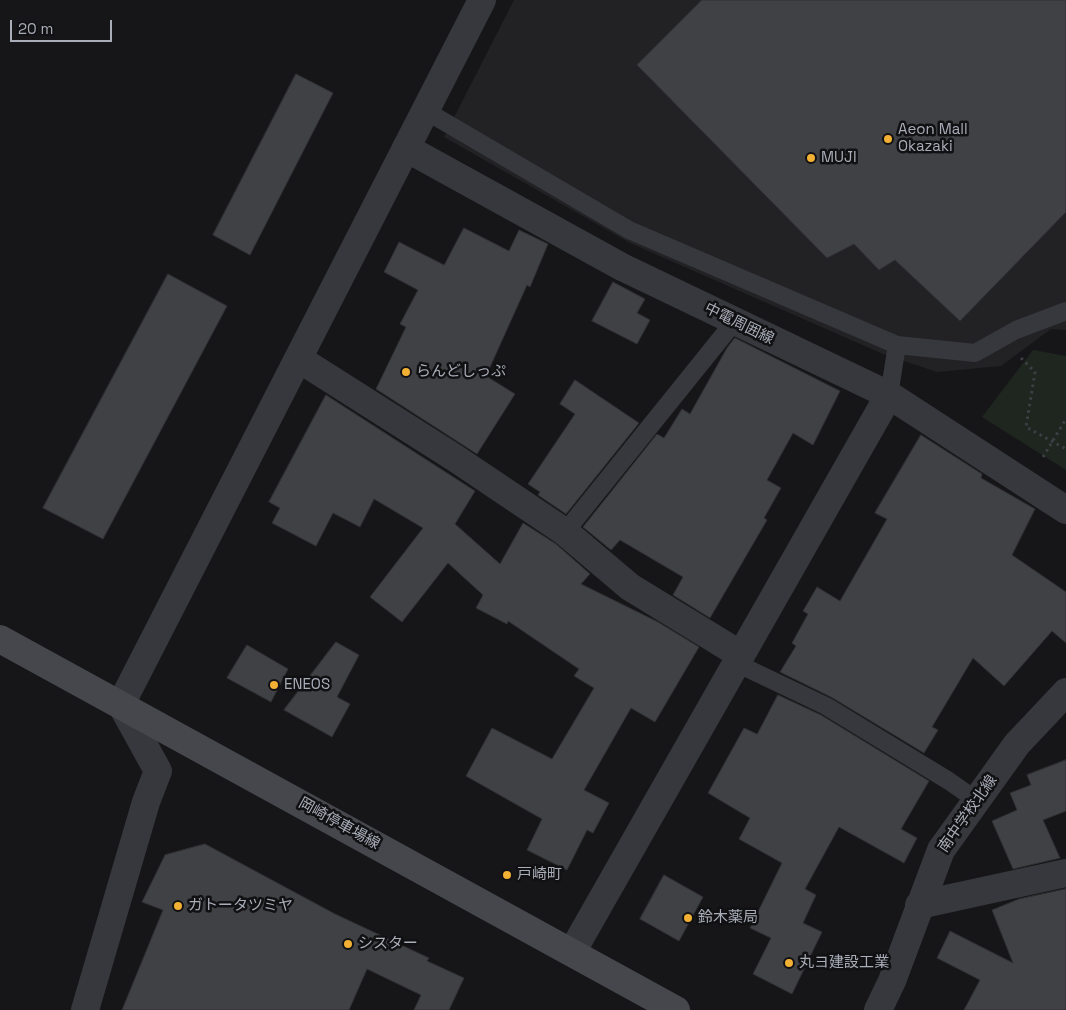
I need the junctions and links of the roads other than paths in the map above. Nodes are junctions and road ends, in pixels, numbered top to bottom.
1 (482, 0) edge
2 (426, 111) junction
3 (406, 148) junction
4 (1066, 311) edge
5 (734, 322) junction
6 (897, 344) junction
7 (299, 359) junction
8 (889, 395) junction
9 (1066, 510) edge
10 (565, 532) junction
11 (0, 639) edge
12 (740, 660) junction
13 (1066, 692) edge
14 (121, 704) junction
15 (976, 800) junction
16 (1066, 873) edge
17 (919, 904) junction
18 (572, 952) junction
19 (84, 1010) edge
20 (676, 1010) edge
21 (878, 1010) edge

1 - 2 street
2 - 3 street
2 - 6 lane
3 - 5 street, 中電周囲線
3 - 7 street
4 - 6 lane
5 - 8 street, 中電周囲線
5 - 10 lane
6 - 8 lane
7 - 10 street
7 - 14 street
8 - 9 street, 中電周囲線
8 - 12 street
10 - 12 street
11 - 14 main road, 岡崎停車場線
12 - 15 lane
12 - 18 street
13 - 15 street, 南中学校北線
14 - 18 main road, 岡崎停車場線
14 - 19 street
15 - 17 street, 南中学校北線
16 - 17 street
17 - 21 street, 南中学校北線
18 - 20 main road, 岡崎停車場線

